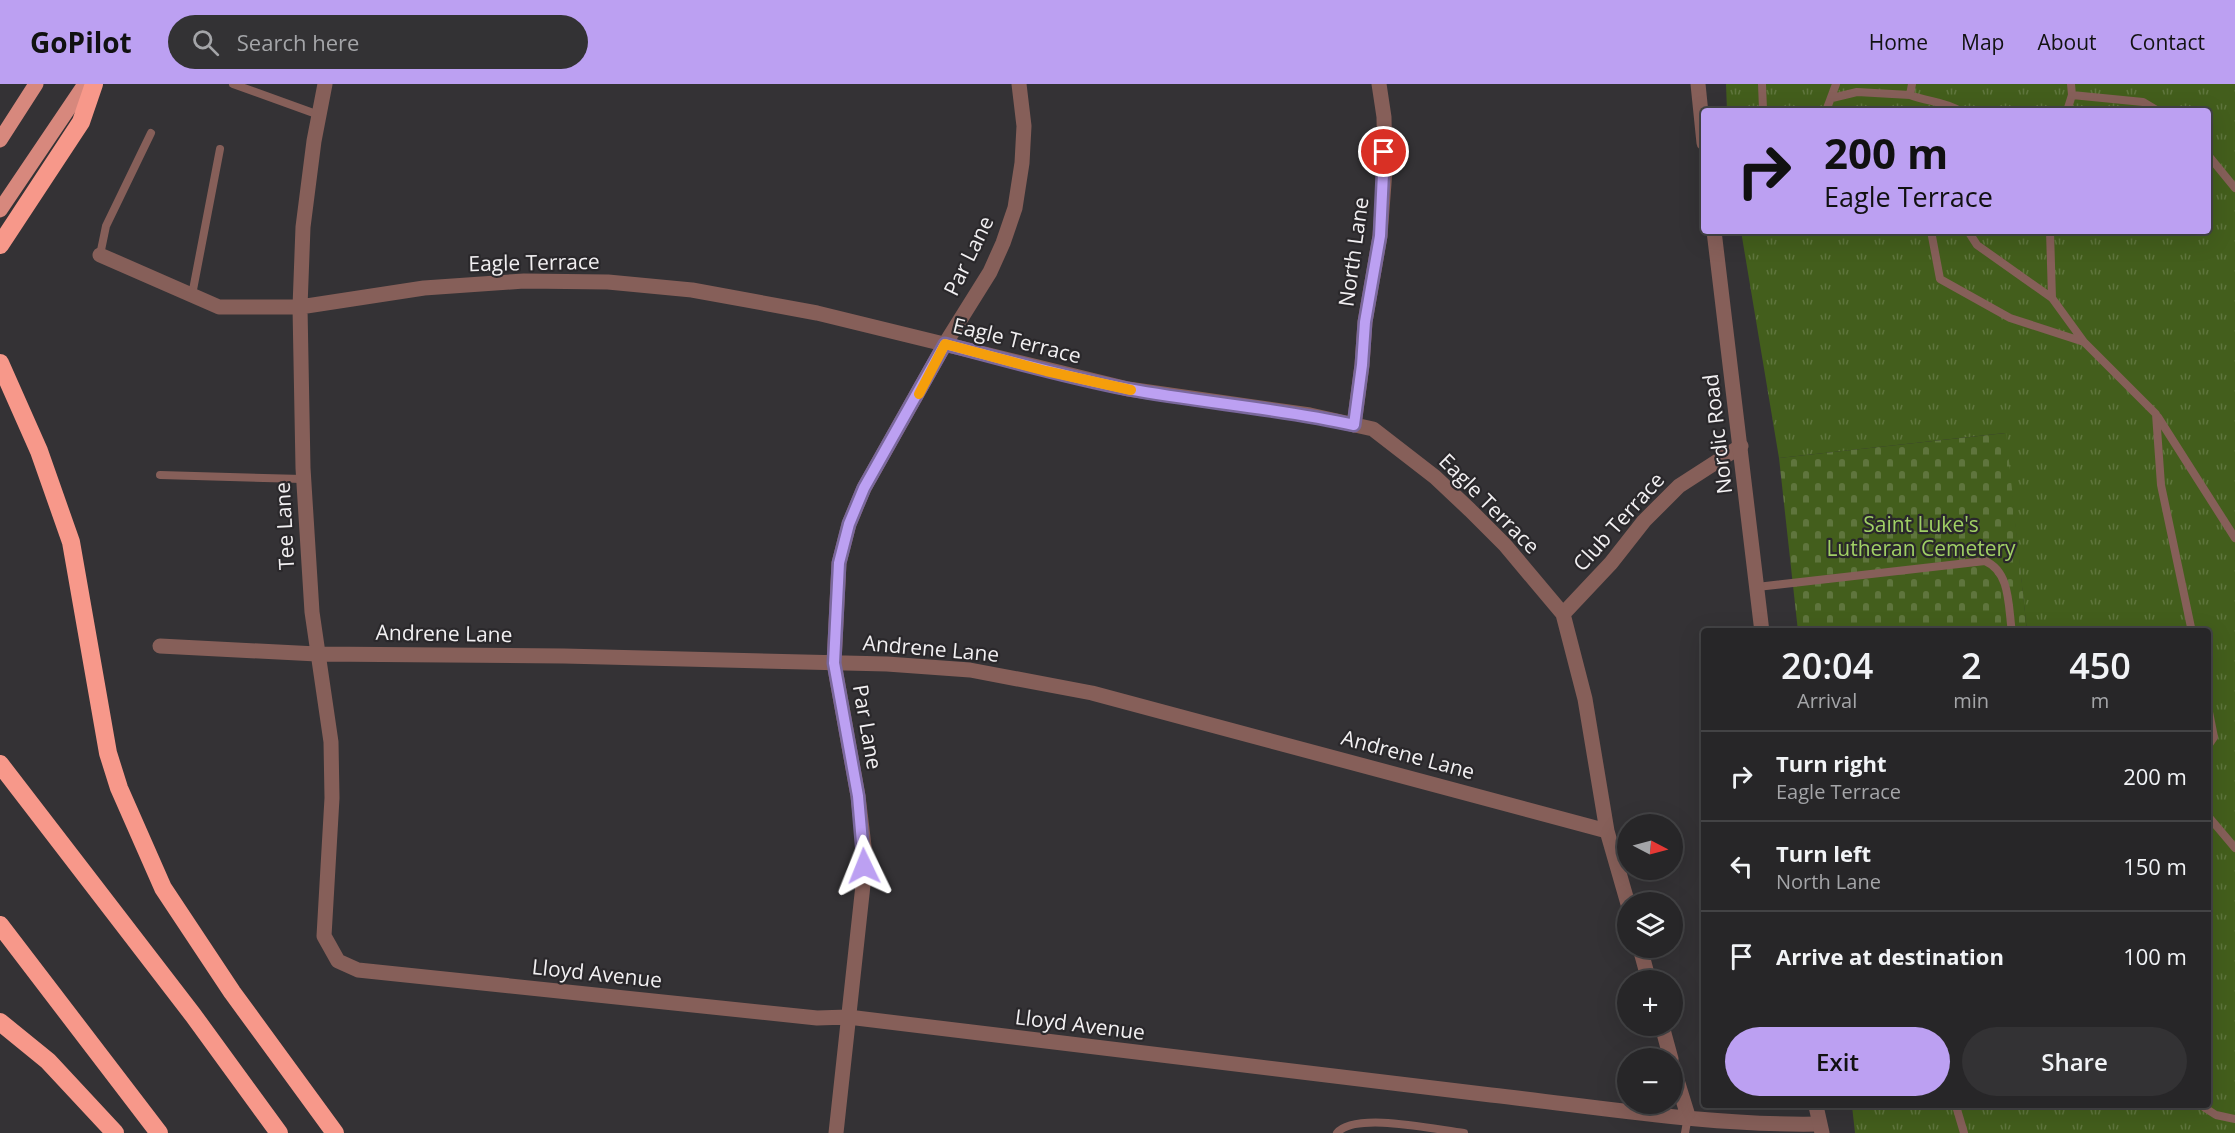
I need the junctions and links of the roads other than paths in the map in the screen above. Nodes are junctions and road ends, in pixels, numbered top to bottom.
1 (36, 84) edge
2 (85, 84) edge
3 (94, 84) edge
4 (233, 84) edge
5 (325, 84) edge
6 (1019, 84) edge
7 (1379, 84) edge
8 (1698, 84) edge
9 (1762, 84) edge
10 (1836, 84) edge
11 (1912, 84) edge
12 (2071, 84) edge
13 (1910, 95) junction
14 (2072, 95) junction
15 (1832, 98) junction
16 (1763, 108) edge
17 (1827, 108) edge
18 (1955, 108) edge
19 (2068, 108) edge
20 (2153, 108) edge
21 (1701, 114) edge
22 (319, 115) junction
23 (151, 133) dead end
24 (0, 140) edge
25 (220, 149) dead end
26 (2211, 159) edge
27 (2235, 188) edge
28 (0, 210) edge
29 (1714, 234) edge
30 (1932, 234) edge
31 (1970, 234) edge
32 (2050, 234) edge
33 (0, 245) edge
34 (100, 255) joint
35 (192, 295) junction
36 (2052, 298) junction
37 (300, 307) junction
38 (2084, 342) junction
39 (945, 344) junction
40 (0, 363) edge
41 (2156, 414) junction
42 (1354, 425) junction
43 (1741, 446) junction
44 (160, 475) dead end
45 (303, 479) junction
46 (2235, 538) edge
47 (1757, 587) junction
48 (1563, 614) junction
49 (1762, 628) edge
50 (2011, 628) edge
51 (2191, 628) edge
52 (160, 646) dead end
53 (318, 654) junction
54 (834, 663) junction
55 (2211, 722) edge
56 (2211, 742) edge
57 (0, 764) edge
58 (2211, 820) edge
59 (1607, 831) junction
60 (2235, 848) edge
61 (1625, 892) edge
62 (0, 925) edge
63 (339, 961) joint
64 (848, 1017) junction
65 (0, 1022) edge
66 (1683, 1100) edge
67 (1816, 1108) edge
68 (1957, 1108) edge
69 (2205, 1108) edge
70 (1688, 1116) junction
71 (2235, 1119) edge
72 (1820, 1129) edge
73 (115, 1133) edge
74 (159, 1133) edge
75 (279, 1133) edge
76 (335, 1133) edge
77 (836, 1133) edge
78 (1336, 1133) edge
79 (1464, 1133) edge
80 (1685, 1133) edge
81 (1964, 1133) edge

1 - 24 main road
2 - 28 main road
3 - 33 highway
4 - 22 lane
5 - 22 street, Tee Lane
6 - 39 street, Par Lane
7 - 42 street, North Lane
8 - 21 street
9 - 16 lane
10 - 15 lane
11 - 13 lane
12 - 14 lane
13 - 15 lane
13 - 18 lane
14 - 19 lane
14 - 20 lane
15 - 17 lane
22 - 37 street, Tee Lane
23 - 34 lane
25 - 35 lane
26 - 27 lane
29 - 43 street, Nordic Road
30 - 38 lane
31 - 36 lane
32 - 36 lane
34 - 35 street, Eagle Terrace
35 - 37 street, Eagle Terrace
36 - 38 lane
37 - 39 street, Eagle Terrace
37 - 45 street, Tee Lane
38 - 41 lane
39 - 42 street, Eagle Terrace
39 - 54 street, Par Lane
40 - 76 highway
41 - 46 lane
41 - 51 lane
42 - 48 street, Eagle Terrace
43 - 47 street, Nordic Road
43 - 48 street, Club Terrace
44 - 45 lane
45 - 53 street, Tee Lane
47 - 49 street, Nordic Road
47 - 50 lane
48 - 59 street, Eagle Terrace
52 - 53 street, Andrene Lane
53 - 54 street, Andrene Lane
53 - 63 street, Tee Lane
54 - 59 street, Andrene Lane
54 - 64 street, Par Lane
55 - 56 lane
57 - 75 highway
58 - 60 lane
59 - 61 street, Eagle Terrace
62 - 74 highway
63 - 64 street, Lloyd Avenue
64 - 70 street, Lloyd Avenue
64 - 77 street, Par Lane
65 - 73 highway
66 - 70 street
67 - 72 street
68 - 81 lane
69 - 71 lane
70 - 72 street, Lloyd Avenue
70 - 80 lane
78 - 79 lane

